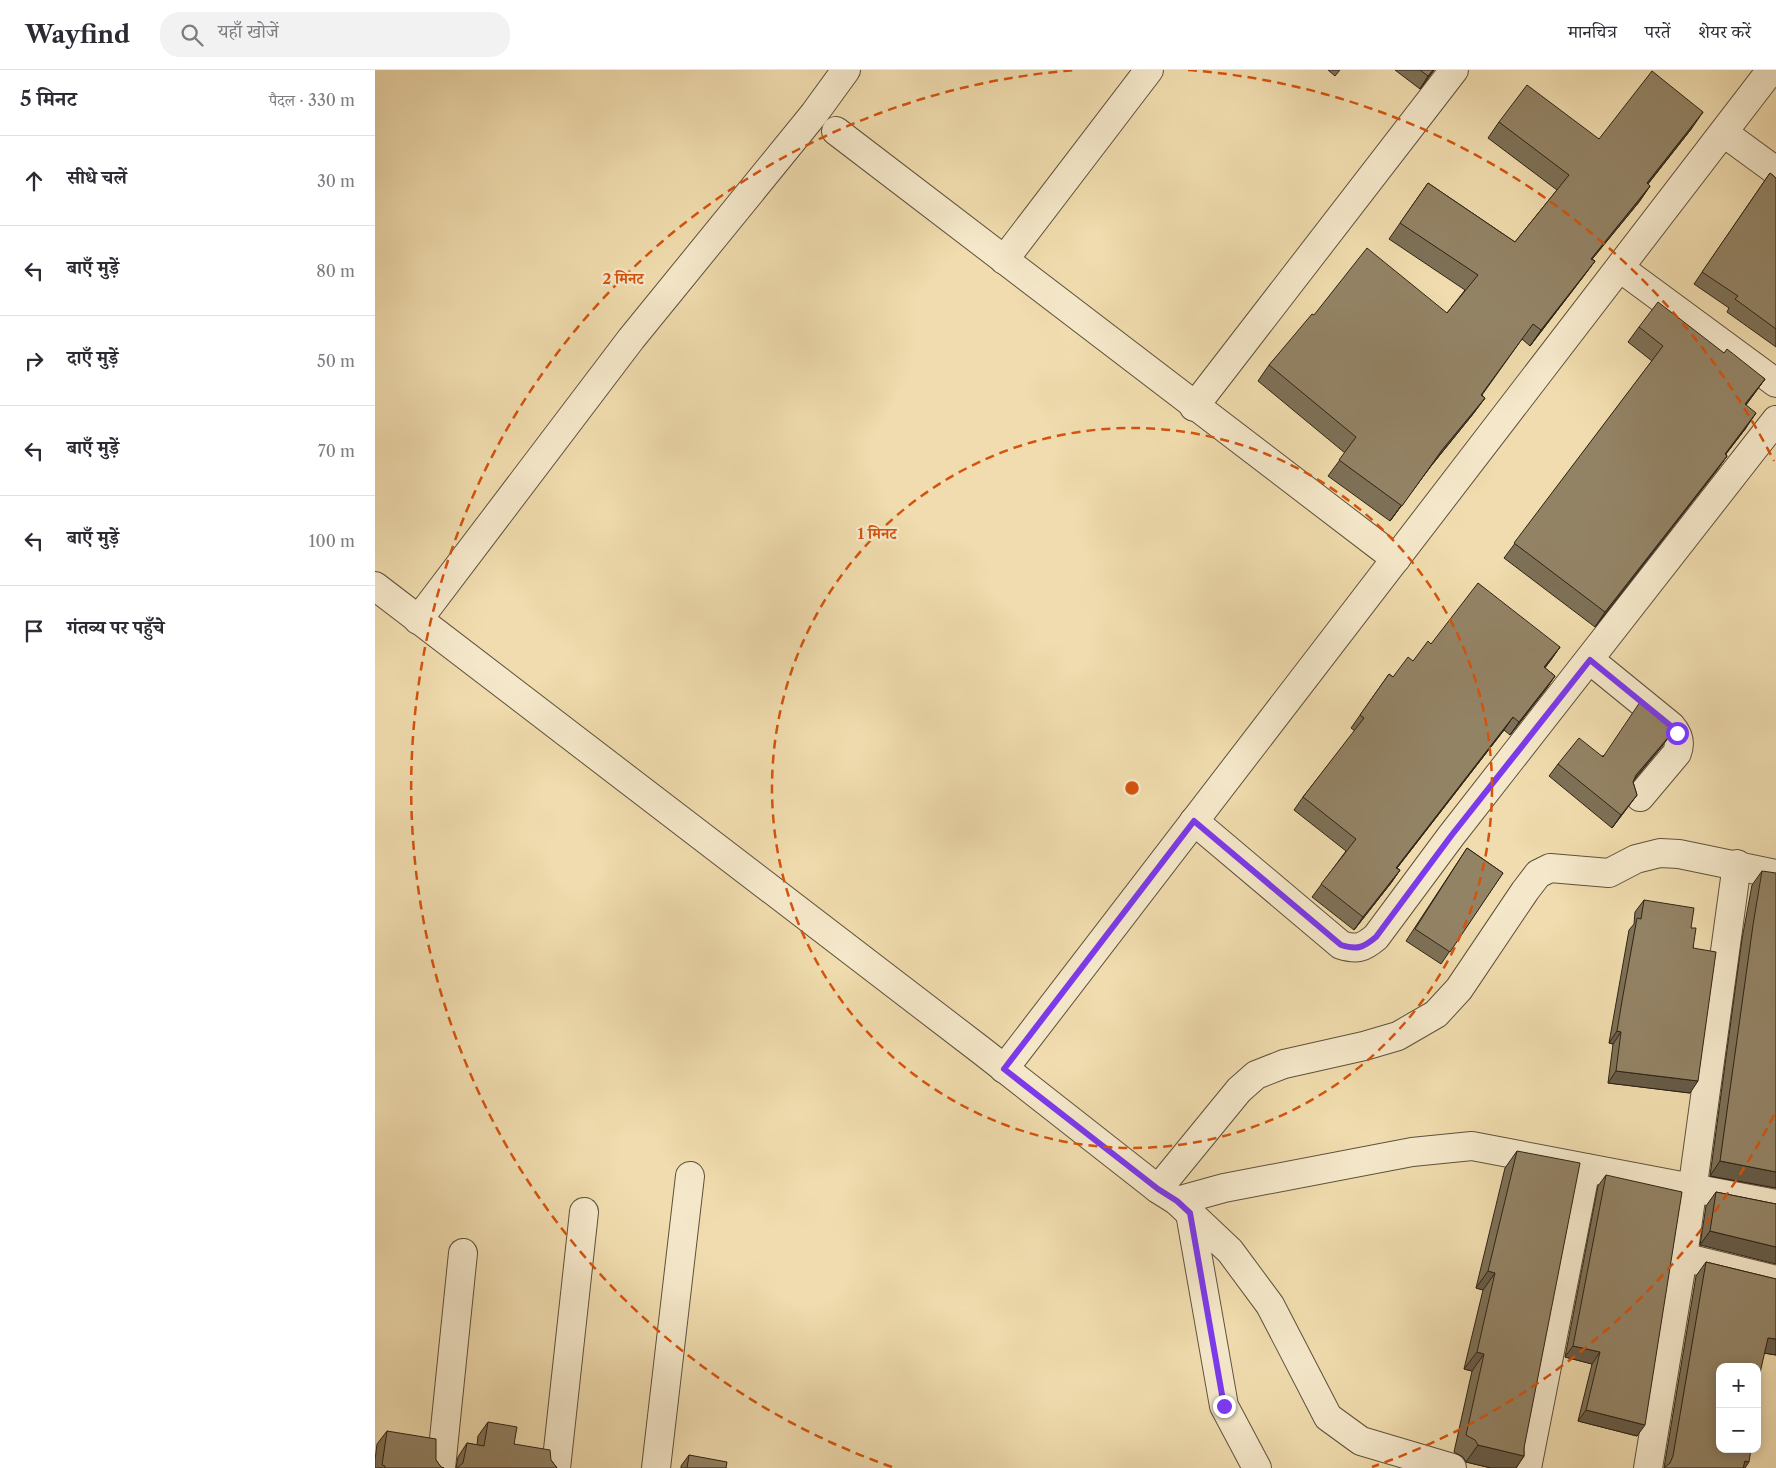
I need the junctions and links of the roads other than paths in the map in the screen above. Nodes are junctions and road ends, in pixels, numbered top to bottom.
1 (846, 70) edge
2 (1149, 70) edge
3 (1454, 70) edge
4 (1771, 70) edge
5 (836, 131) dead end
6 (1725, 133) junction
7 (1776, 172) edge
8 (1004, 260) junction
9 (1620, 268) junction
10 (1776, 383) edge
11 (1194, 407) junction
12 (1776, 420) edge
13 (1396, 559) junction
14 (375, 586) edge
15 (418, 620) junction
16 (1590, 660) junction
17 (1640, 797) dead end
18 (1194, 821) junction
19 (1737, 864) junction
20 (1776, 874) edge
21 (1004, 1069) junction
22 (1586, 1168) junction
23 (690, 1176) dead end
24 (1693, 1188) junction
25 (1175, 1201) junction
26 (1776, 1204) edge
27 (584, 1212) dead end
28 (463, 1253) dead end
29 (1683, 1257) junction
30 (1776, 1280) edge
31 (441, 1468) edge
32 (556, 1468) edge
33 (656, 1468) edge
34 (1257, 1468) edge
35 (1451, 1468) edge
36 (1527, 1468) edge
37 (1648, 1468) edge

1 - 15 street
2 - 8 street
3 - 11 street
4 - 6 street
5 - 8 street
6 - 7 street
6 - 9 street
8 - 11 street
9 - 10 street
9 - 13 street
11 - 13 street
12 - 16 street
13 - 18 street
14 - 15 street
15 - 21 street
16 - 17 street
16 - 18 street
18 - 21 street
19 - 20 street
19 - 24 street
19 - 25 street
21 - 25 street
22 - 24 street
22 - 25 street
22 - 36 street
23 - 33 street
24 - 26 street
24 - 29 street
25 - 34 street
25 - 35 street
27 - 32 street
28 - 31 street
29 - 30 street
29 - 37 street

